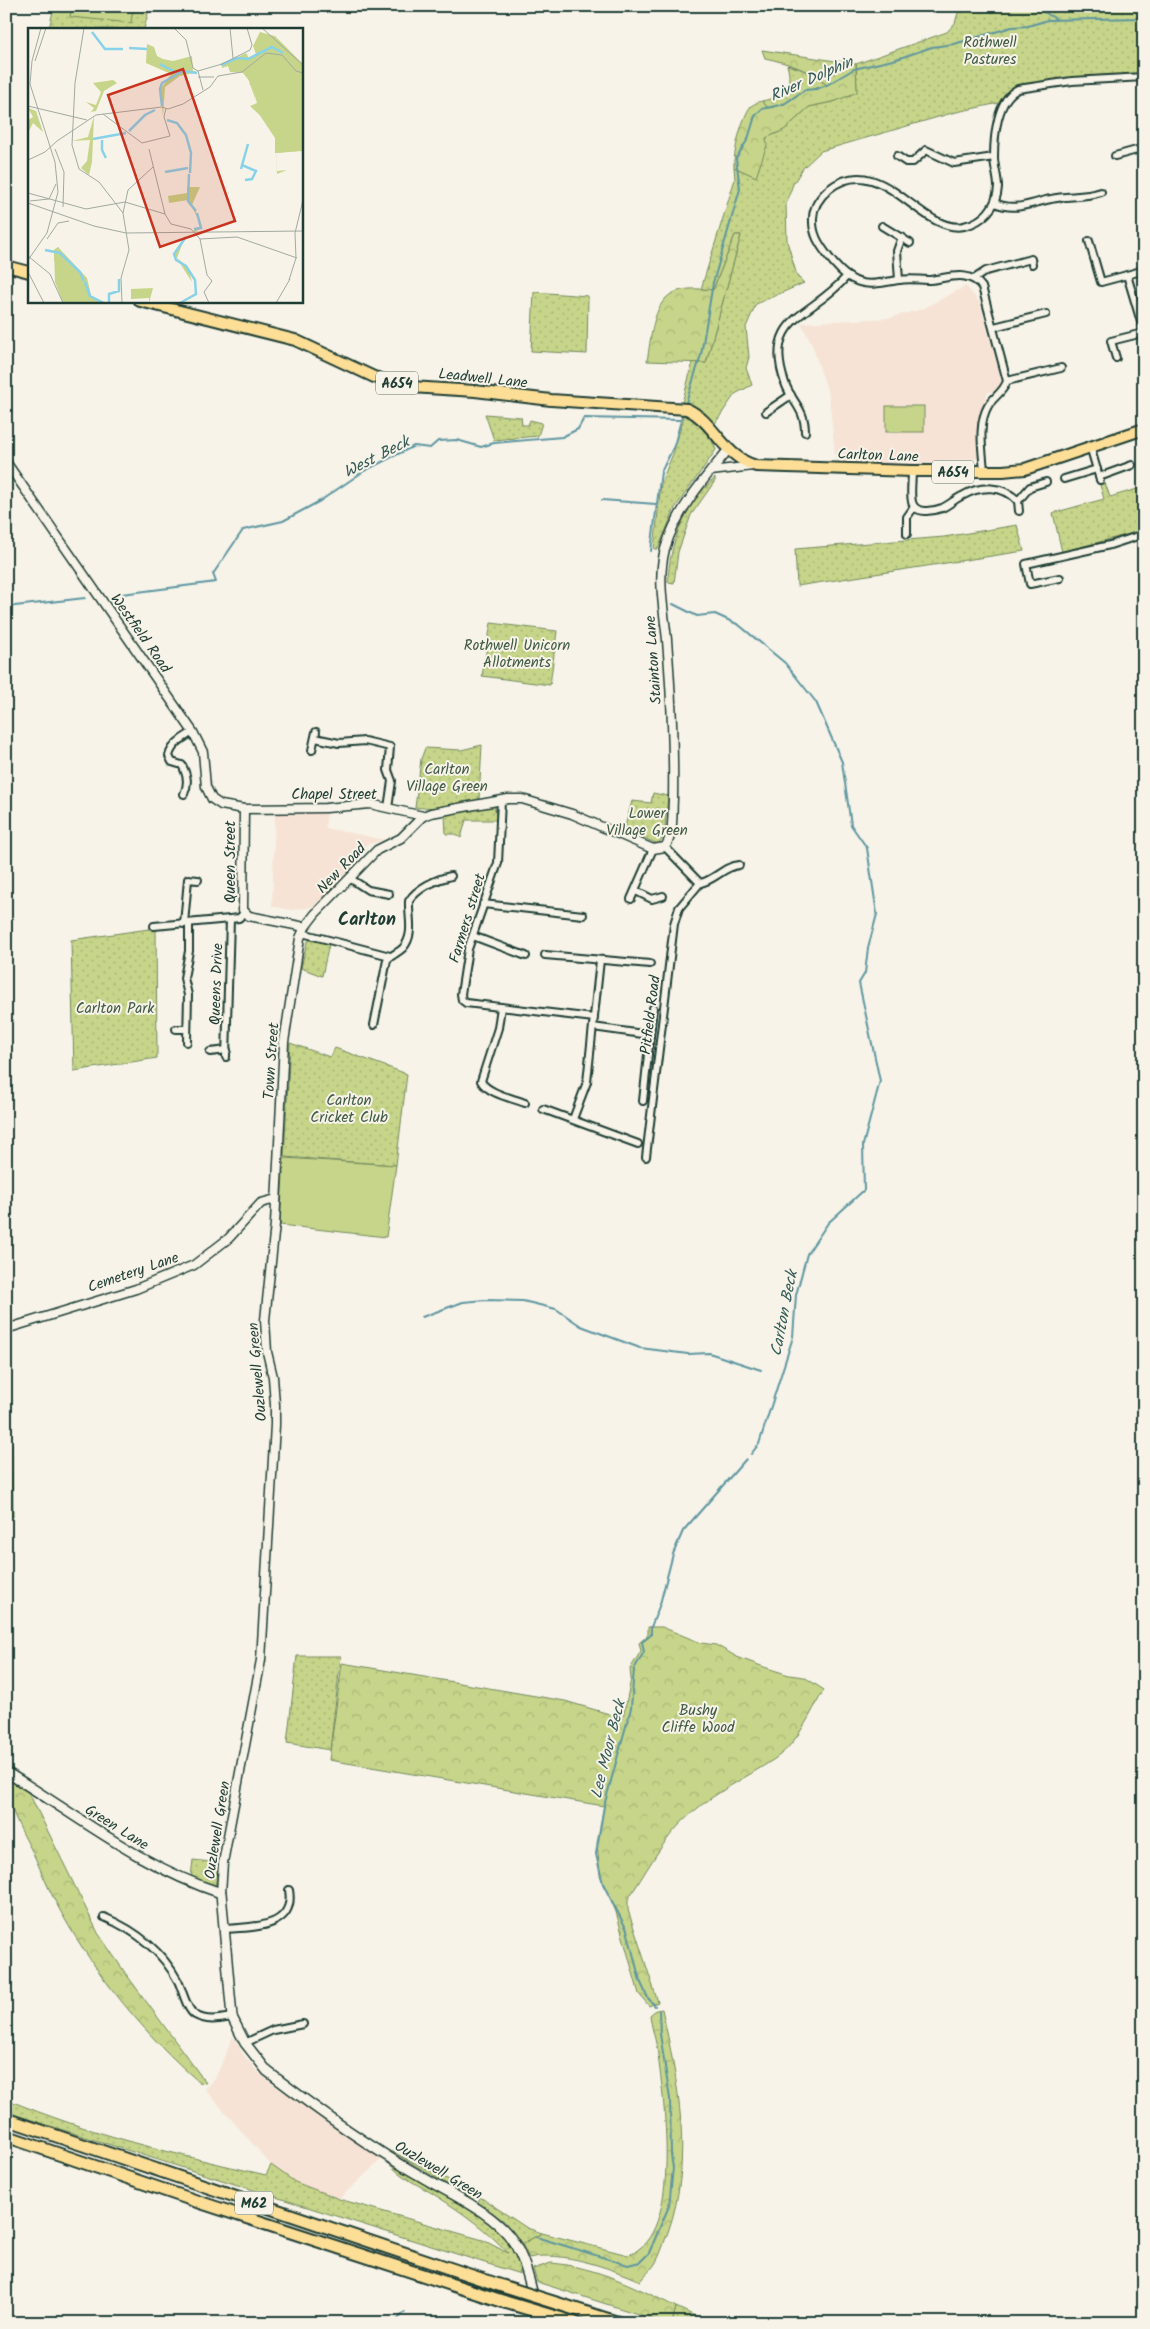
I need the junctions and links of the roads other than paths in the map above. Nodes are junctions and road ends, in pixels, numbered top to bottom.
1 (1144, 77) edge
2 (1144, 148) edge
3 (897, 156) dead end
4 (1115, 156) dead end
5 (994, 158) junction
6 (1097, 195) dead end
7 (995, 203) junction
8 (882, 226) dead end
9 (902, 237) junction
10 (1089, 241) dead end
11 (910, 242) dead end
12 (1032, 264) dead end
13 (6, 266) edge
14 (1144, 270) edge
15 (28, 272) edge
16 (1127, 275) junction
17 (847, 276) junction
18 (974, 279) junction
19 (899, 280) junction
20 (144, 302) edge
21 (1046, 314) dead end
22 (994, 327) junction
23 (1143, 332) edge
24 (1116, 358) dead end
25 (1060, 368) dead end
26 (1007, 381) junction
27 (791, 396) junction
28 (766, 412) dead end
29 (1144, 429) edge
30 (805, 432) dead end
31 (1090, 446) junction
32 (728, 450) junction
33 (6, 462) edge
34 (1132, 465) dead end
35 (756, 466) junction
36 (1096, 469) junction
37 (711, 471) junction
38 (912, 472) junction
39 (984, 472) junction
40 (1064, 479) dead end
41 (1046, 482) dead end
42 (1018, 501) junction
43 (914, 507) junction
44 (1019, 510) dead end
45 (907, 534) dead end
46 (1144, 534) edge
47 (1060, 578) dead end
48 (193, 732) junction
49 (312, 750) dead end
50 (184, 794) dead end
51 (501, 800) junction
52 (388, 808) junction
53 (244, 809) junction
54 (424, 816) junction
55 (665, 847) junction
56 (653, 849) junction
57 (739, 865) dead end
58 (451, 876) dead end
59 (351, 879) junction
60 (198, 880) dead end
61 (700, 883) junction
62 (636, 891) junction
63 (389, 894) dead end
64 (664, 896) dead end
65 (631, 899) dead end
66 (483, 904) junction
67 (244, 912) junction
68 (583, 915) dead end
69 (230, 919) junction
70 (186, 924) junction
71 (154, 926) dead end
72 (304, 930) junction
73 (473, 936) junction
74 (545, 955) dead end
75 (390, 956) junction
76 (526, 956) dead end
77 (600, 960) junction
78 (650, 964) dead end
79 (501, 1007) junction
80 (653, 1008) dead end
81 (594, 1018) junction
82 (374, 1025) dead end
83 (593, 1027) junction
84 (176, 1029) dead end
85 (187, 1029) junction
86 (650, 1035) junction
87 (187, 1042) dead end
88 (210, 1052) dead end
89 (643, 1101) dead end
90 (525, 1103) dead end
91 (543, 1109) dead end
92 (573, 1119) junction
93 (638, 1144) dead end
94 (646, 1157) dead end
95 (276, 1199) junction
96 (6, 1329) edge
97 (6, 1772) edge
98 (289, 1890) dead end
99 (221, 1893) junction
100 (104, 1918) dead end
101 (114, 1922) junction
102 (111, 1929) dead end
103 (224, 1929) junction
104 (232, 2017) junction
105 (303, 2024) dead end
106 (244, 2043) junction
107 (6, 2119) edge
108 (6, 2136) edge
109 (540, 2323) edge
110 (575, 2323) edge
111 (619, 2323) edge

1 - 5 street
2 - 4 street
3 - 5 street
5 - 7 street
6 - 7 street
7 - 17 street
8 - 9 street
9 - 11 street
9 - 19 street
10 - 16 street
12 - 18 street
13 - 15 main road
14 - 16 street
16 - 23 street
17 - 19 street
17 - 27 street
18 - 19 street
18 - 22 street
20 - 32 main road, Leadwell Lane / A654
21 - 22 street
22 - 26 street
23 - 24 street
25 - 26 street
26 - 39 street
27 - 28 street
27 - 30 street
29 - 31 main road, Carlton Lane / A654
31 - 36 street
31 - 39 main road, Carlton Lane / A654
32 - 35 main road, Leadwell Lane / A654
32 - 37 street, Stainton Lane
33 - 48 street, Westfield Road
34 - 36 street
35 - 37 street
35 - 38 main road, Carlton Lane / A654
36 - 40 street
37 - 55 street, Stainton Lane
38 - 39 main road, Carlton Lane / A654
38 - 43 street
41 - 42 street
42 - 43 street
42 - 44 street
43 - 45 street
46 - 47 street
48 - 50 street
48 - 53 street, Westfield Road
49 - 52 street
51 - 54 street
51 - 56 street
51 - 66 street, Farmers street
52 - 53 street, Chapel Street
52 - 54 street, Chapel Street
53 - 67 street, Queen Street
54 - 59 street, New Road
55 - 56 street
55 - 61 street
56 - 62 street
57 - 61 street
58 - 75 street
59 - 63 street
59 - 72 street, New Road
60 - 70 street
61 - 94 street, Pitfield Road
62 - 64 street
62 - 65 street
66 - 68 street
66 - 73 street, Farmers street
67 - 69 street
67 - 72 street, Queen Street
69 - 70 street
69 - 88 street, Queens Drive
70 - 71 street
70 - 85 street
72 - 75 street
72 - 95 street, Town Street
73 - 76 street
73 - 79 street, Farmers street
74 - 77 street
75 - 82 street
77 - 78 street
77 - 81 street
79 - 81 street, Farmers street
79 - 90 street
80 - 86 street
81 - 83 street
83 - 86 street
83 - 92 street
84 - 85 street
85 - 87 street
86 - 89 street
91 - 92 street
92 - 93 street
95 - 96 street, Cemetery Lane
95 - 99 street, Ouzlewell Green
97 - 99 main road, Green Lane
98 - 103 street
99 - 103 main road, Ouzlewell Green
100 - 101 street
101 - 102 street
101 - 104 street
103 - 104 main road, Ouzlewell Green
104 - 106 main road, Ouzlewell Green
105 - 106 street
106 - 109 main road, Ouzlewell Green
107 - 111 highway, M62, bridge
108 - 110 highway, M62, bridge

